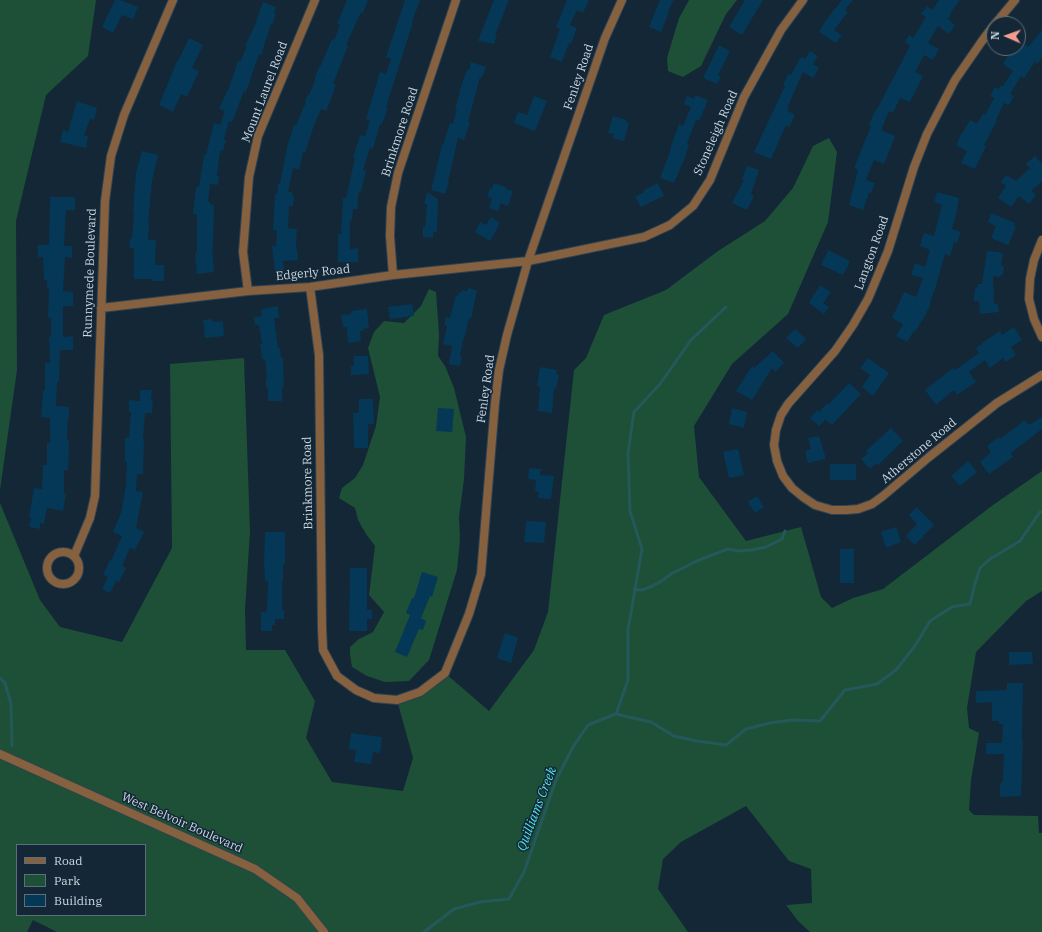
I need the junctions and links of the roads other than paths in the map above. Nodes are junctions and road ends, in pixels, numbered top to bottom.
1 (173, 0) edge
2 (315, 0) edge
3 (456, 0) edge
4 (622, 0) edge
5 (803, 0) edge
6 (1015, 0) edge
7 (1002, 16) edge
8 (986, 36) edge
9 (1042, 240) edge
10 (528, 261) junction
11 (393, 275) junction
12 (310, 287) junction
13 (248, 292) junction
14 (101, 308) junction
15 (1042, 336) edge
16 (1042, 375) edge
17 (803, 497) joint
18 (74, 556) dead end
19 (337, 676) joint
20 (0, 754) edge
21 (324, 932) edge

1 - 14 street, Runnymede Boulevard
2 - 13 street, Mount Laurel Road
3 - 11 street, Brinkmore Road
4 - 10 street, Fenley Road
5 - 10 street, Stoneleigh Road
6 - 7 street, Langton Road
8 - 17 street, Langton Road
9 - 15 street
10 - 11 street, Edgerly Road
10 - 19 street, Fenley Road
11 - 12 street, Edgerly Road
12 - 13 street, Edgerly Road
12 - 19 street, Brinkmore Road
13 - 14 street, Edgerly Road
14 - 18 street, Runnymede Boulevard
16 - 17 street, Atherstone Road
20 - 21 street, West Belvoir Boulevard

